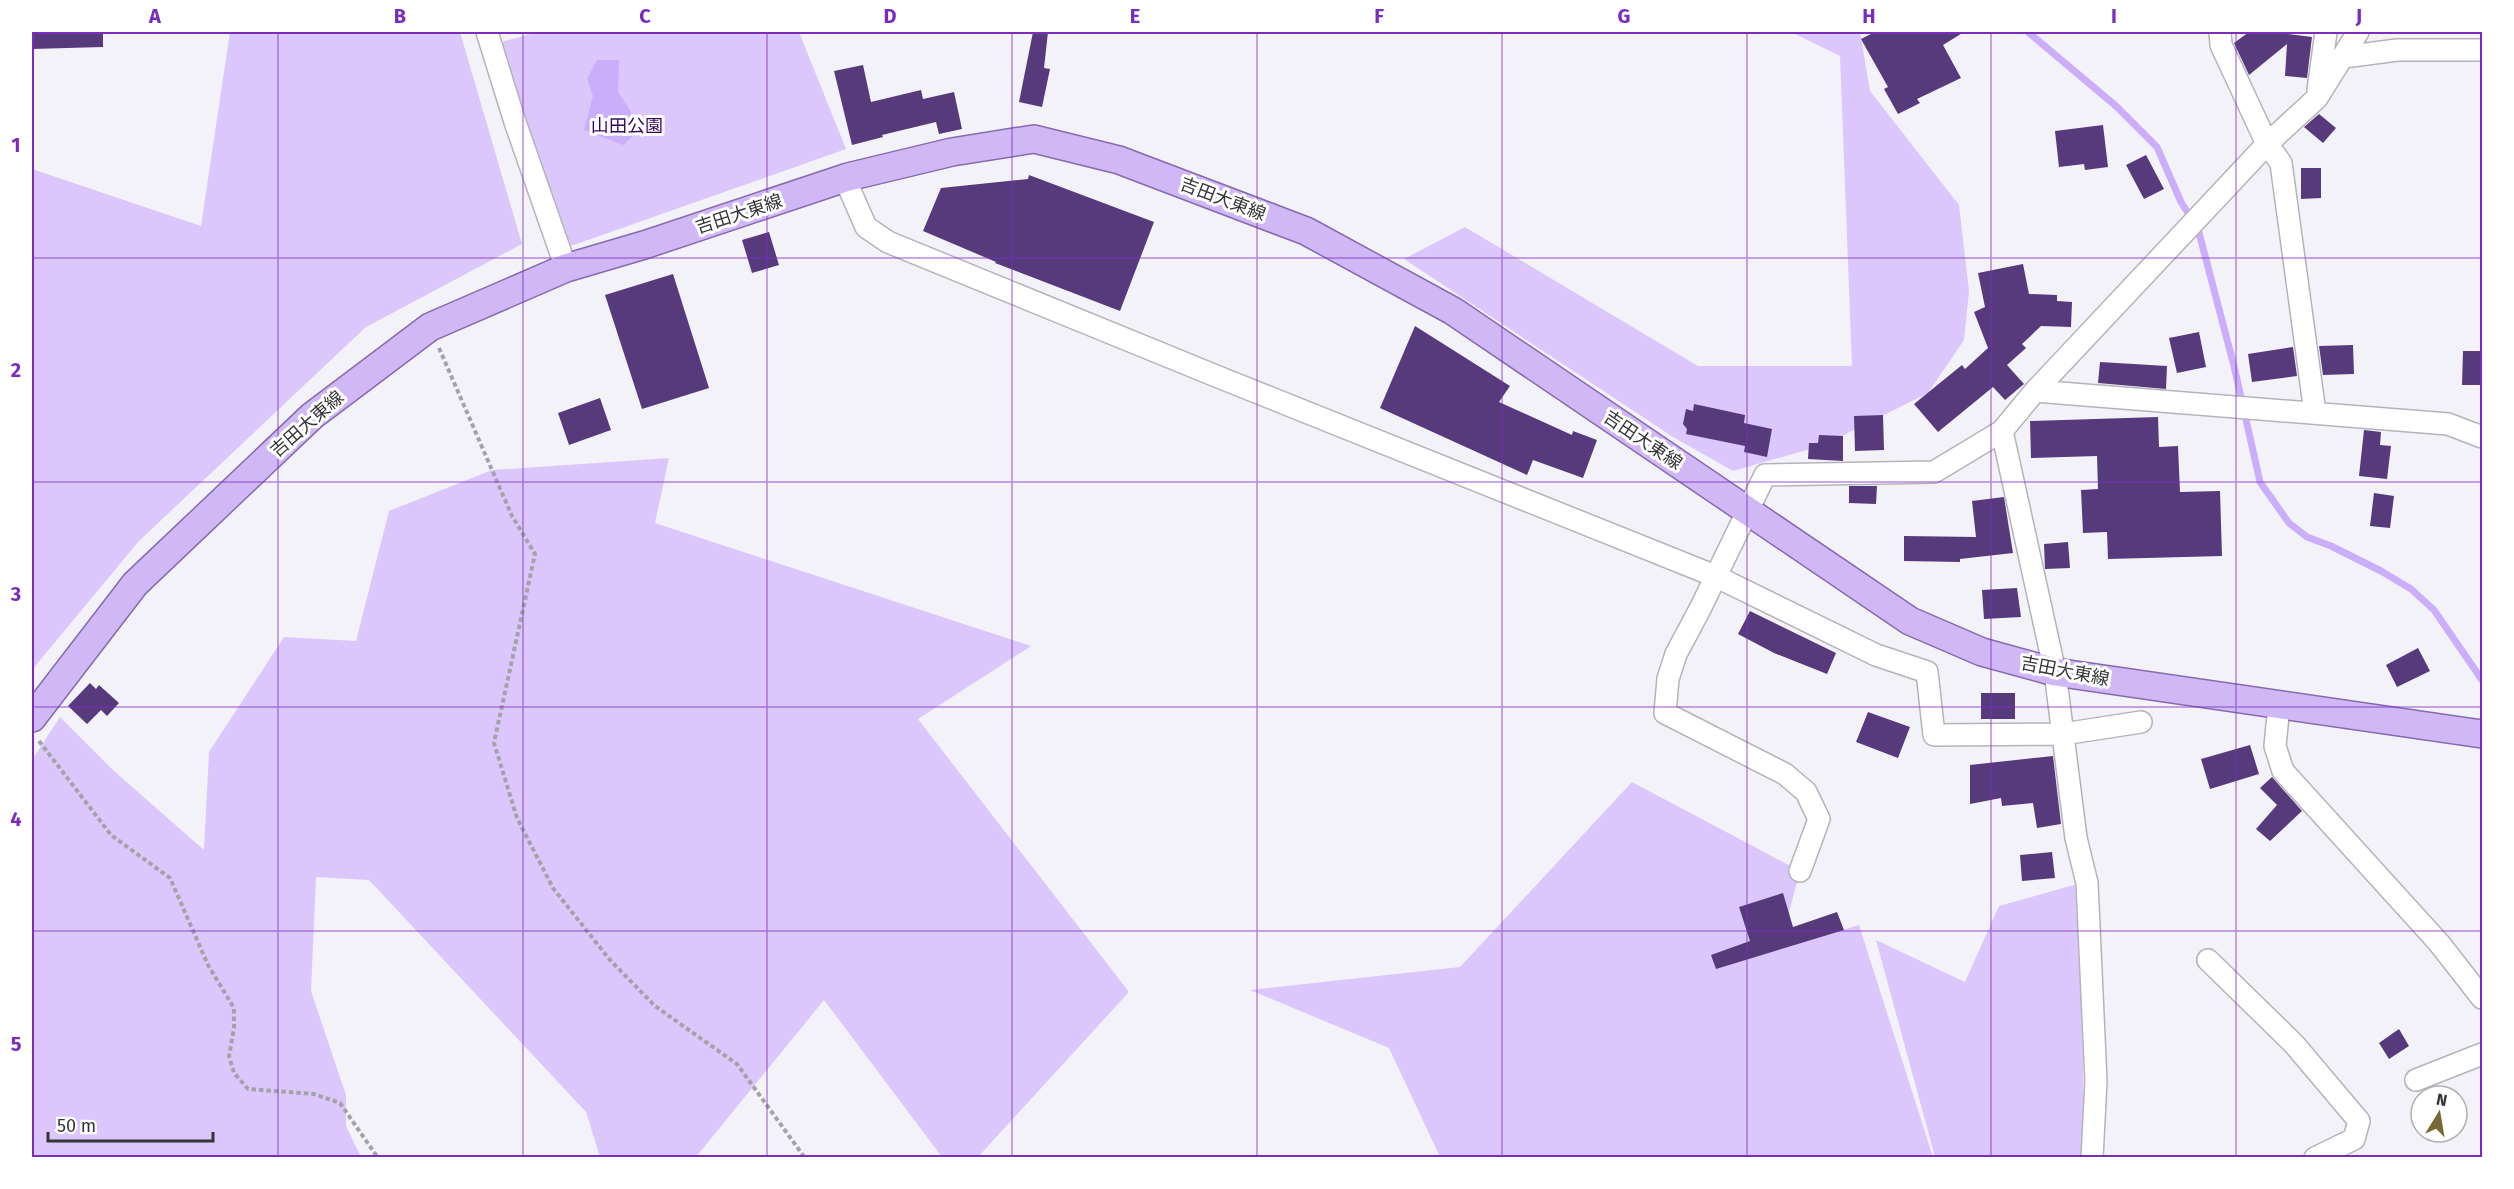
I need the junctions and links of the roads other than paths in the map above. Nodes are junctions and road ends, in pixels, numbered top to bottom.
1 (487, 32) edge
2 (2220, 32) edge
3 (2326, 32) edge
4 (2358, 32) edge
5 (2482, 50) edge
6 (2344, 57) junction
7 (2317, 98) junction
8 (2267, 144) junction
9 (845, 179) junction
10 (566, 268) junction
11 (2035, 391) junction
12 (2314, 413) junction
13 (2002, 431) junction
14 (2482, 437) edge
15 (1747, 510) junction
16 (1715, 576) junction
17 (2055, 672) junction
18 (2279, 705) junction
19 (2141, 722) dead end
20 (35, 729) edge
21 (2063, 734) junction
22 (2482, 734) edge
23 (1800, 871) dead end
24 (2208, 960) dead end
25 (2482, 998) edge
26 (2482, 1054) edge
27 (2416, 1080) dead end
28 (2092, 1158) edge
29 (2315, 1158) edge

1 - 10 street
2 - 8 street
3 - 7 street
4 - 6 street
5 - 6 street
6 - 7 street
7 - 8 street
8 - 11 street
8 - 12 street
9 - 10 main road, 吉田大東線
9 - 15 main road, 吉田大東線
9 - 16 street
10 - 20 main road, 吉田大東線
11 - 12 street
11 - 13 street
12 - 14 street
13 - 15 street
13 - 17 street
15 - 16 street
15 - 17 main road, 吉田大東線
16 - 21 street
16 - 23 street
17 - 18 main road, 吉田大東線
17 - 21 street
18 - 22 main road, 吉田大東線
18 - 25 street
19 - 21 street
21 - 28 street
24 - 29 street
26 - 27 street

